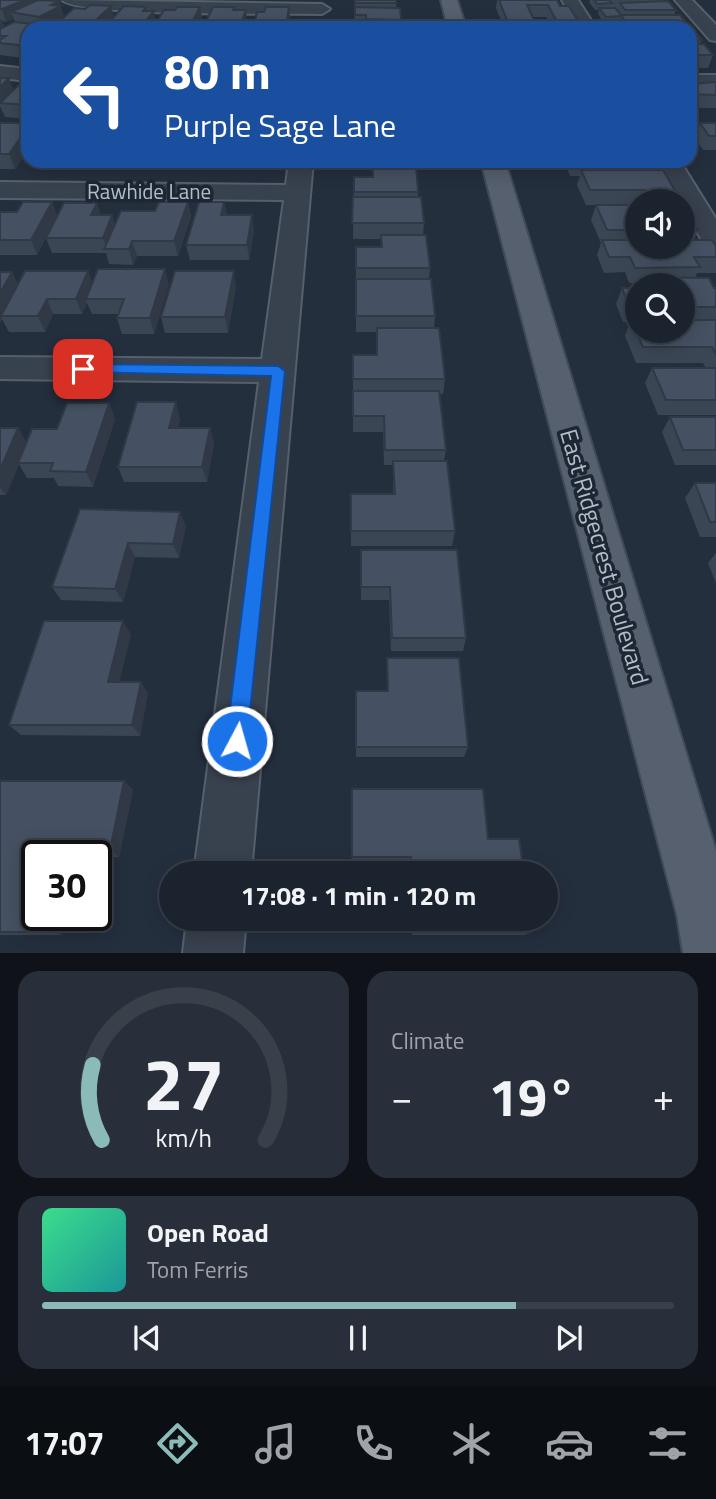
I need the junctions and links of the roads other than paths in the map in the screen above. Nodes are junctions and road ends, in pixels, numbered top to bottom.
1 (71, 0) edge
2 (449, 0) edge
3 (570, 0) edge
4 (684, 0) edge
5 (322, 4) edge
6 (455, 21) edge
7 (583, 21) edge
8 (716, 36) edge
9 (0, 72) edge
10 (21, 74) edge
11 (697, 81) edge
12 (716, 81) edge
13 (495, 168) edge
14 (672, 168) edge
15 (299, 177) edge
16 (0, 190) edge
17 (716, 240) edge
18 (0, 368) edge
19 (278, 371) junction
20 (223, 861) edge
21 (216, 931) edge
22 (213, 953) edge
23 (713, 953) edge

1 - 5 street
2 - 6 main road
3 - 7 street
4 - 8 street
9 - 10 street
11 - 12 street
13 - 23 main road, East Ridgecrest Boulevard
14 - 17 street
15 - 16 street, Rawhide Lane
15 - 19 street
18 - 19 street
19 - 20 street
21 - 22 street

